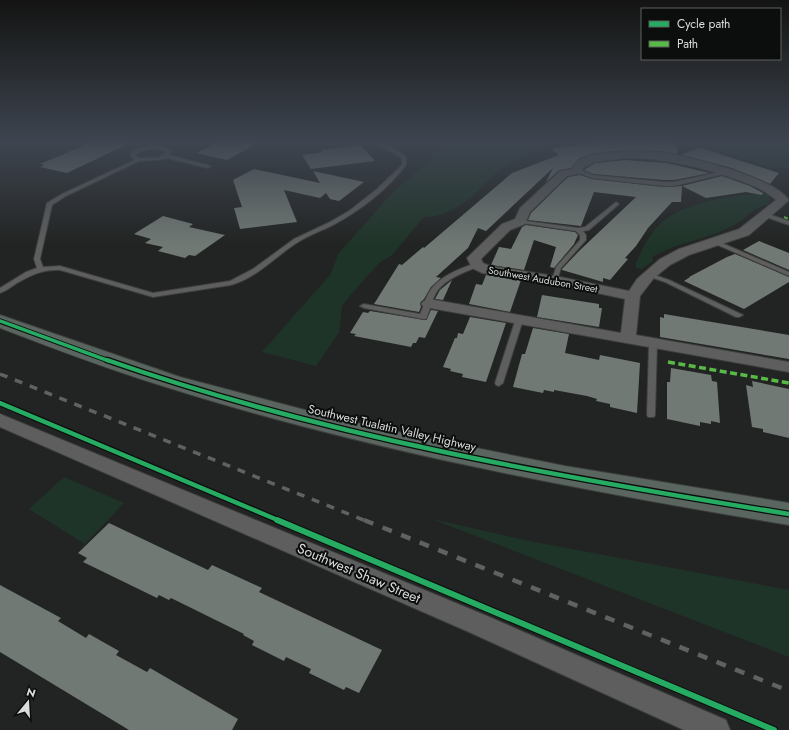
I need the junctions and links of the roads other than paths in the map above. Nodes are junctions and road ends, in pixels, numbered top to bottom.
1 (102, 177) edge
2 (392, 177) edge
3 (559, 177) edge
4 (602, 177) edge
5 (706, 177) edge
6 (737, 177) edge
7 (786, 200) edge
8 (616, 204) dead end
9 (766, 215) junction
10 (521, 221) junction
11 (789, 223) edge
12 (578, 230) junction
13 (715, 242) junction
14 (477, 265) junction
15 (40, 268) junction
16 (789, 274) edge
17 (649, 275) junction
18 (555, 280) junction
19 (0, 291) edge
20 (633, 296) junction
21 (429, 304) junction
22 (364, 306) dead end
23 (739, 315) dead end
24 (519, 320) junction
25 (0, 321) edge
26 (628, 339) junction
27 (653, 344) junction
28 (789, 367) edge
29 (499, 383) dead end
30 (651, 415) dead end
31 (0, 420) edge
32 (789, 514) edge
33 (716, 730) edge

1 - 15 lane
2 - 15 lane
3 - 10 street
4 - 5 lane
6 - 7 street
7 - 9 street
8 - 12 lane
9 - 11 lane
9 - 13 street
10 - 12 lane
10 - 14 street, Southwest Audubon Street
12 - 18 lane
13 - 16 lane
13 - 17 street
14 - 18 street, Southwest Audubon Street
14 - 21 lane
15 - 19 lane
17 - 20 street
17 - 23 lane
18 - 20 street, Southwest Audubon Street
20 - 26 street
21 - 22 lane
21 - 24 street
24 - 26 street
24 - 29 lane
25 - 32 main road, Southwest Tualatin Valley Highway
26 - 27 street
27 - 28 street
27 - 30 lane
31 - 33 street, Southwest Shaw Street

